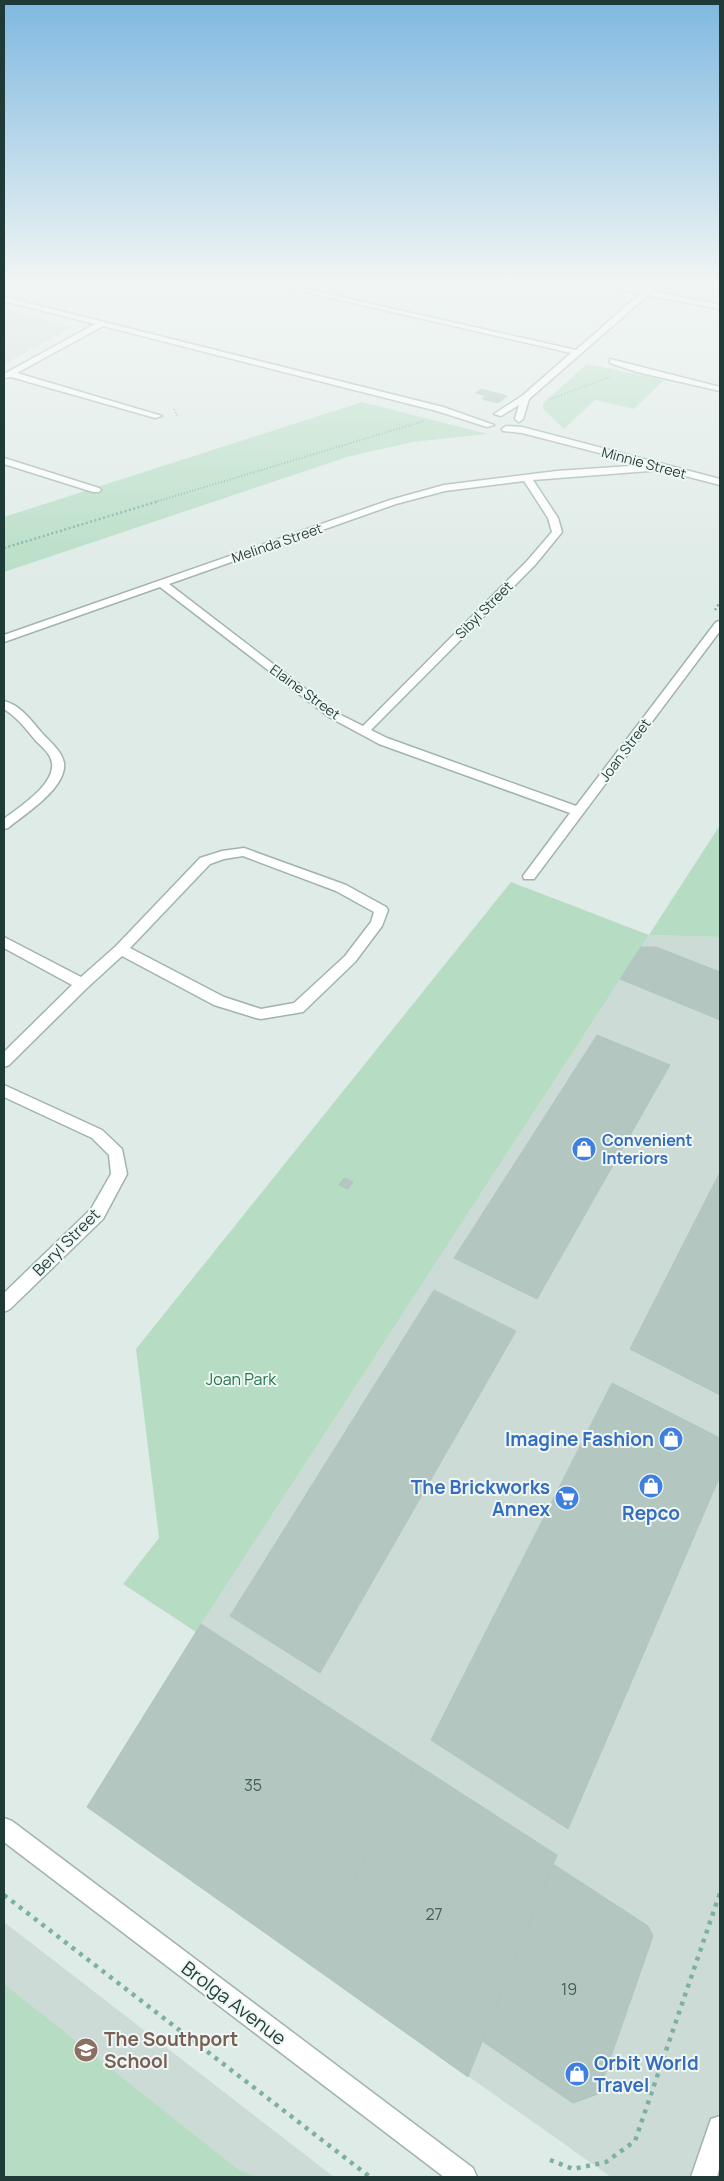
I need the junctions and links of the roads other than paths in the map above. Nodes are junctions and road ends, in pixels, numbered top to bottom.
1 (44, 386) edge
2 (347, 386) edge
3 (539, 386) edge
4 (707, 386) edge
5 (720, 389) edge
6 (525, 398) junction
7 (447, 411) junction
8 (497, 414) junction
9 (158, 416) dead end
10 (520, 420) junction
11 (490, 425) junction
12 (506, 429) junction
13 (568, 442) junction
14 (594, 449) junction
15 (4, 461) edge
16 (662, 468) junction
17 (557, 474) junction
18 (527, 478) junction
19 (720, 482) edge
20 (96, 490) dead end
21 (161, 583) junction
22 (720, 624) edge
23 (4, 639) edge
24 (5, 705) edge
25 (364, 730) junction
26 (578, 811) junction
27 (4, 825) edge
28 (529, 876) dead end
29 (4, 942) edge
30 (121, 949) junction
31 (82, 984) junction
32 (4, 1061) edge
33 (4, 1091) edge
34 (4, 1304) edge
35 (4, 1829) edge
36 (720, 2128) edge
37 (464, 2177) edge
38 (704, 2177) edge

1 - 9 street
2 - 7 street
3 - 6 street
4 - 5 street
6 - 8 street
6 - 10 street
7 - 8 street
7 - 11 street
8 - 10 street, Minnie Street
8 - 11 street
10 - 12 street
10 - 13 street, Minnie Street
11 - 12 street, Minnie Street
12 - 13 street, Minnie Street
13 - 14 street, Minnie Street
14 - 16 street, Minnie Street
14 - 17 street, Melinda Street
15 - 20 street
16 - 17 street, Melinda Street
16 - 19 street, Minnie Street
17 - 18 street, Melinda Street
18 - 21 street, Melinda Street
18 - 25 street, Sibyl Street
21 - 23 street, Melinda Street
21 - 25 street, Elaine Street
22 - 26 street, Joan Street
24 - 27 street
25 - 26 street, Elaine Street
26 - 28 street, Joan Street
29 - 31 street
30 - 30 street
30 - 31 street
31 - 32 street
33 - 34 street, Beryl Street
35 - 37 street, Brolga Avenue
36 - 38 street

